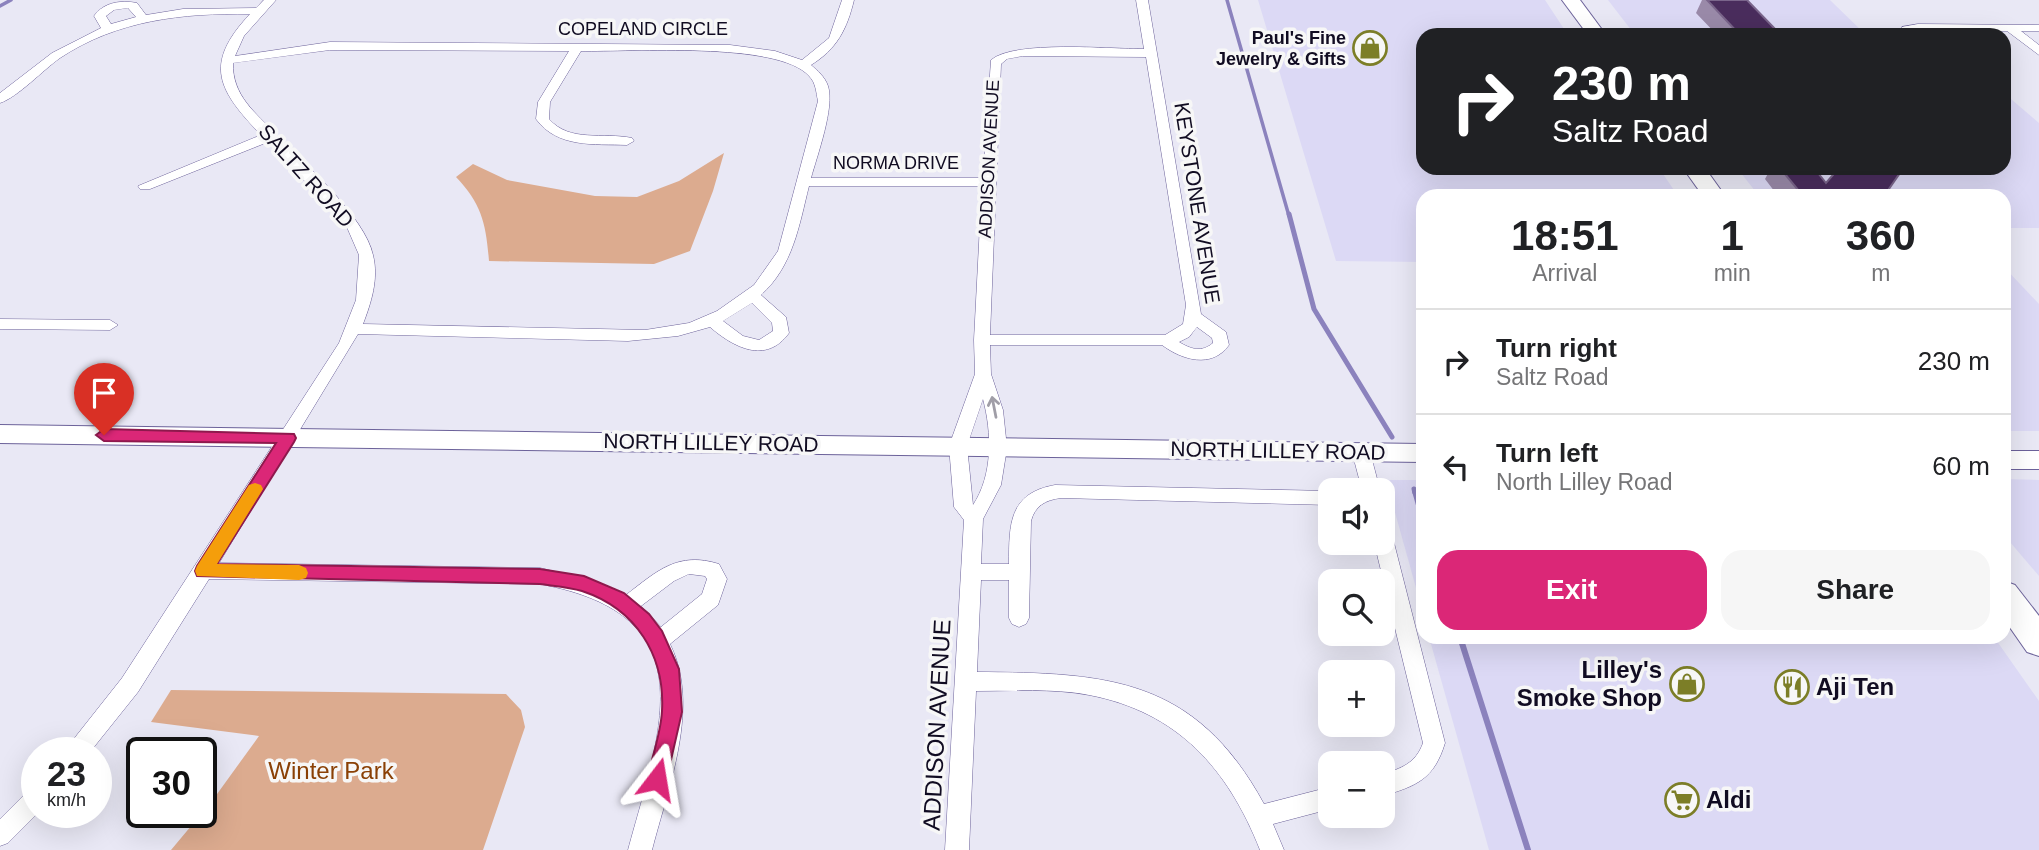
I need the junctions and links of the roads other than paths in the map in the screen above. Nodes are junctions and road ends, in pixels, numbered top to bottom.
1 (848, 0) edge
2 (1142, 0) edge
3 (1572, 0) edge
4 (264, 5) edge
5 (143, 19) junction
6 (1592, 28) edge
7 (2010, 28) edge
8 (2039, 28) edge
9 (108, 29) junction
10 (2011, 29) edge
11 (577, 48) junction
12 (2039, 51) edge
13 (1152, 52) junction
14 (227, 61) junction
15 (802, 65) junction
16 (0, 99) edge
17 (271, 136) junction
18 (627, 141) dead end
19 (804, 182) junction
20 (988, 182) junction
21 (145, 187) dead end
22 (752, 295) junction
23 (1194, 316) junction
24 (712, 320) junction
25 (0, 324) edge
26 (110, 325) dead end
27 (354, 328) junction
28 (982, 340) junction
29 (1165, 340) junction
30 (982, 374) junction
31 (0, 434) edge
32 (288, 438) junction
33 (958, 446) junction
34 (999, 447) junction
35 (1361, 452) junction
36 (1416, 453) edge
37 (2011, 460) edge
38 (2039, 460) edge
39 (1368, 478) edge
40 (1318, 498) edge
41 (974, 518) junction
42 (1387, 555) edge
43 (204, 571) junction
44 (971, 572) junction
45 (1020, 572) junction
46 (2011, 603) edge
47 (627, 606) junction
48 (1019, 618) dead end
49 (658, 641) junction
50 (2039, 642) edge
51 (966, 681) junction
52 (89, 737) edge
53 (1395, 782) edge
54 (1318, 801) edge
55 (21, 814) edge
56 (1260, 816) junction
57 (0, 835) edge
58 (640, 850) edge
59 (957, 850) edge
60 (1272, 850) edge

1 - 15 street
2 - 13 street, KEYSTONE AVENUE
3 - 6 main road
4 - 5 street
4 - 14 street
5 - 9 street
5 - 9 street
7 - 8 street
9 - 16 street
10 - 12 street
11 - 14 street, COPELAND CIRCLE
11 - 15 street, COPELAND CIRCLE
11 - 18 street
13 - 20 street, ADDISON AVENUE
13 - 23 street, KEYSTONE AVENUE
14 - 17 street, SALTZ ROAD
15 - 19 street
17 - 21 street
17 - 27 street, SALTZ ROAD
19 - 20 street, NORMA DRIVE
19 - 22 street
20 - 28 street, ADDISON AVENUE
22 - 24 street
22 - 24 street
23 - 29 street, KEYSTONE AVENUE
23 - 29 street
24 - 27 street
25 - 26 street
27 - 32 street, SALTZ ROAD
28 - 29 street
28 - 30 street, ADDISON AVENUE
30 - 33 street, ADDISON AVENUE
34 -> 30 street, ADDISON AVENUE
31 - 32 street, NORTH LILLEY ROAD
32 - 33 street, NORTH LILLEY ROAD
32 - 43 street, SALTZ ROAD
33 - 34 street, NORTH LILLEY ROAD
33 - 41 street, ADDISON AVENUE
34 - 35 street, NORTH LILLEY ROAD
34 - 41 street, ADDISON AVENUE
35 - 36 street, NORTH LILLEY ROAD
35 - 39 street
37 - 38 street
40 - 45 street
41 - 44 street, ADDISON AVENUE
42 - 53 street
43 - 47 street
43 - 52 street, SALTZ ROAD
44 - 45 street
44 - 51 street, ADDISON AVENUE
45 - 48 street
46 - 50 main road
47 - 49 street
47 - 49 street
49 - 58 street
51 - 56 street
51 - 59 street, ADDISON AVENUE
54 - 56 street
55 - 57 street
56 - 60 street

